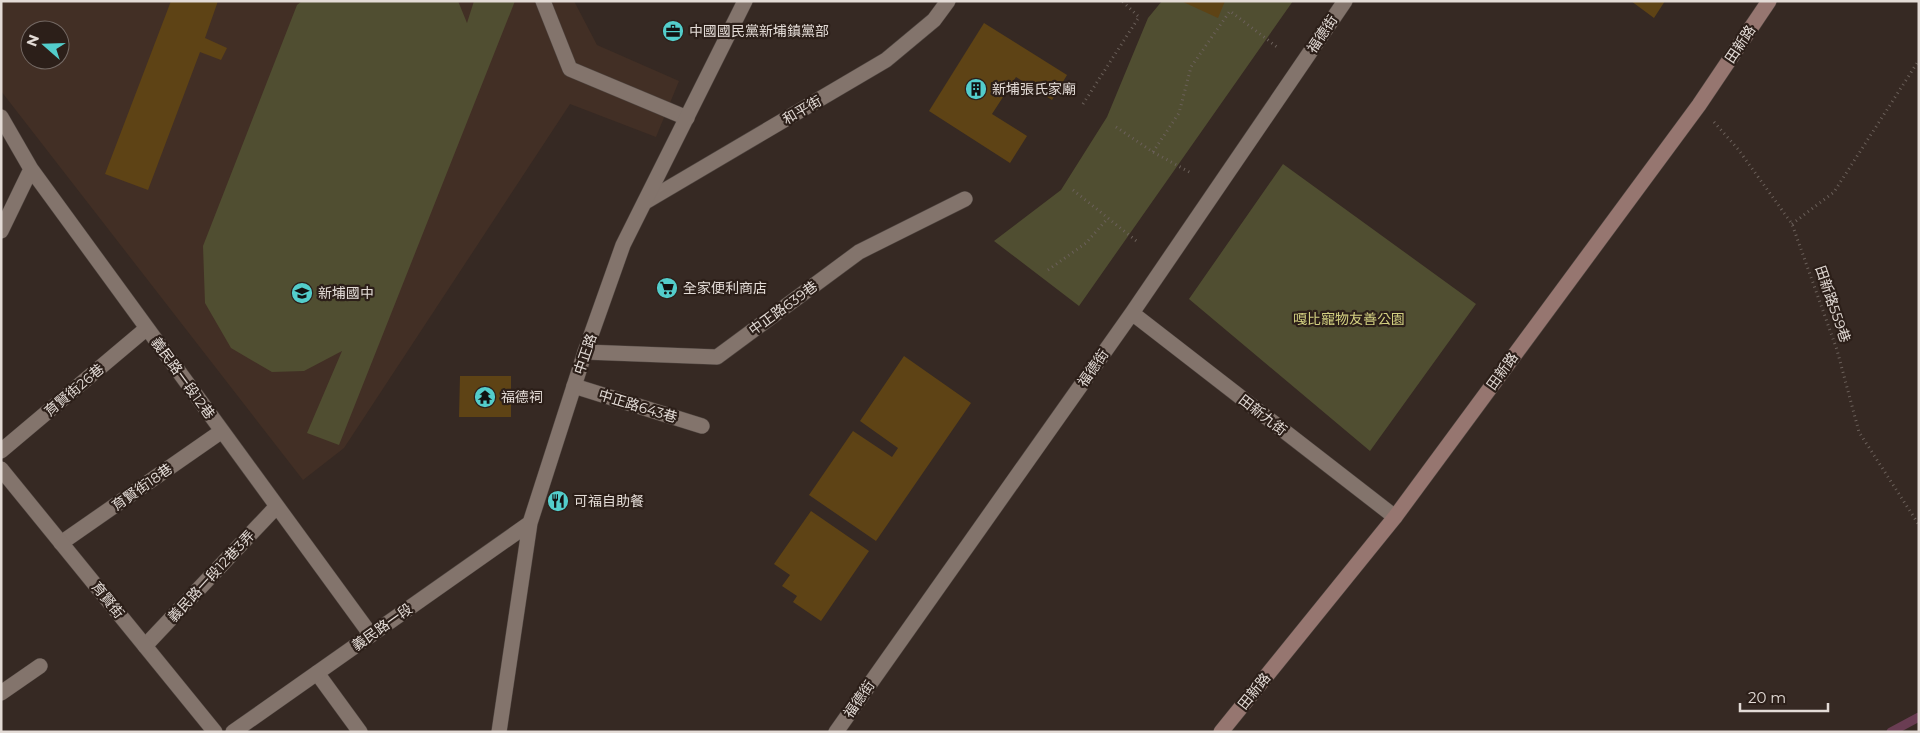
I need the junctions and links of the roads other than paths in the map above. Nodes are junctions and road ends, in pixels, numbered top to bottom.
1 (543, 1) edge
2 (745, 1) edge
3 (948, 1) edge
4 (1345, 1) edge
5 (1769, 1) edge
6 (1, 117) edge
7 (687, 118) junction
8 (31, 170) junction
9 (965, 199) dead end
10 (645, 202) junction
11 (1, 231) edge
12 (1132, 313) junction
13 (147, 328) junction
14 (585, 352) junction
15 (574, 386) junction
16 (702, 426) dead end
17 (222, 431) junction
18 (1, 451) edge
19 (1, 469) edge
20 (277, 506) junction
21 (1395, 517) junction
22 (530, 523) junction
23 (61, 543) junction
24 (371, 635) junction
25 (145, 646) junction
26 (40, 666) dead end
27 (317, 673) junction
28 (1, 693) edge
29 (215, 732) edge
30 (234, 732) edge
31 (360, 732) edge
32 (499, 732) edge
33 (836, 732) edge
34 (1221, 732) edge

1 - 7 street
2 - 7 street, 中正路
3 - 10 street, 和平街
4 - 12 street, 福德街
5 - 21 main road, 田新路
6 - 8 street, 義民路一段12巷
7 - 10 street, 中正路
8 - 11 street
8 - 13 street, 義民路一段12巷
9 - 14 street, 中正路639巷
10 - 14 street, 中正路
12 - 21 street, 田新九街
12 - 33 street, 福德街
13 - 17 street, 義民路一段12巷
13 - 18 street, 育賢街26巷
14 - 15 street, 中正路
15 - 16 street, 中正路643巷
15 - 22 street, 中正路
17 - 20 street, 義民路一段12巷
17 - 23 street, 育賢街18巷
19 - 23 street, 育賢街
20 - 24 street, 義民路一段12巷
20 - 25 street, 義民路一段12巷3弄
21 - 34 main road, 田新路
22 - 24 street, 義民路一段
22 - 32 street, 中正路
23 - 25 street, 育賢街
24 - 27 street, 義民路一段
25 - 29 street, 育賢街
26 - 28 street
27 - 30 street, 義民路一段
27 - 31 street

